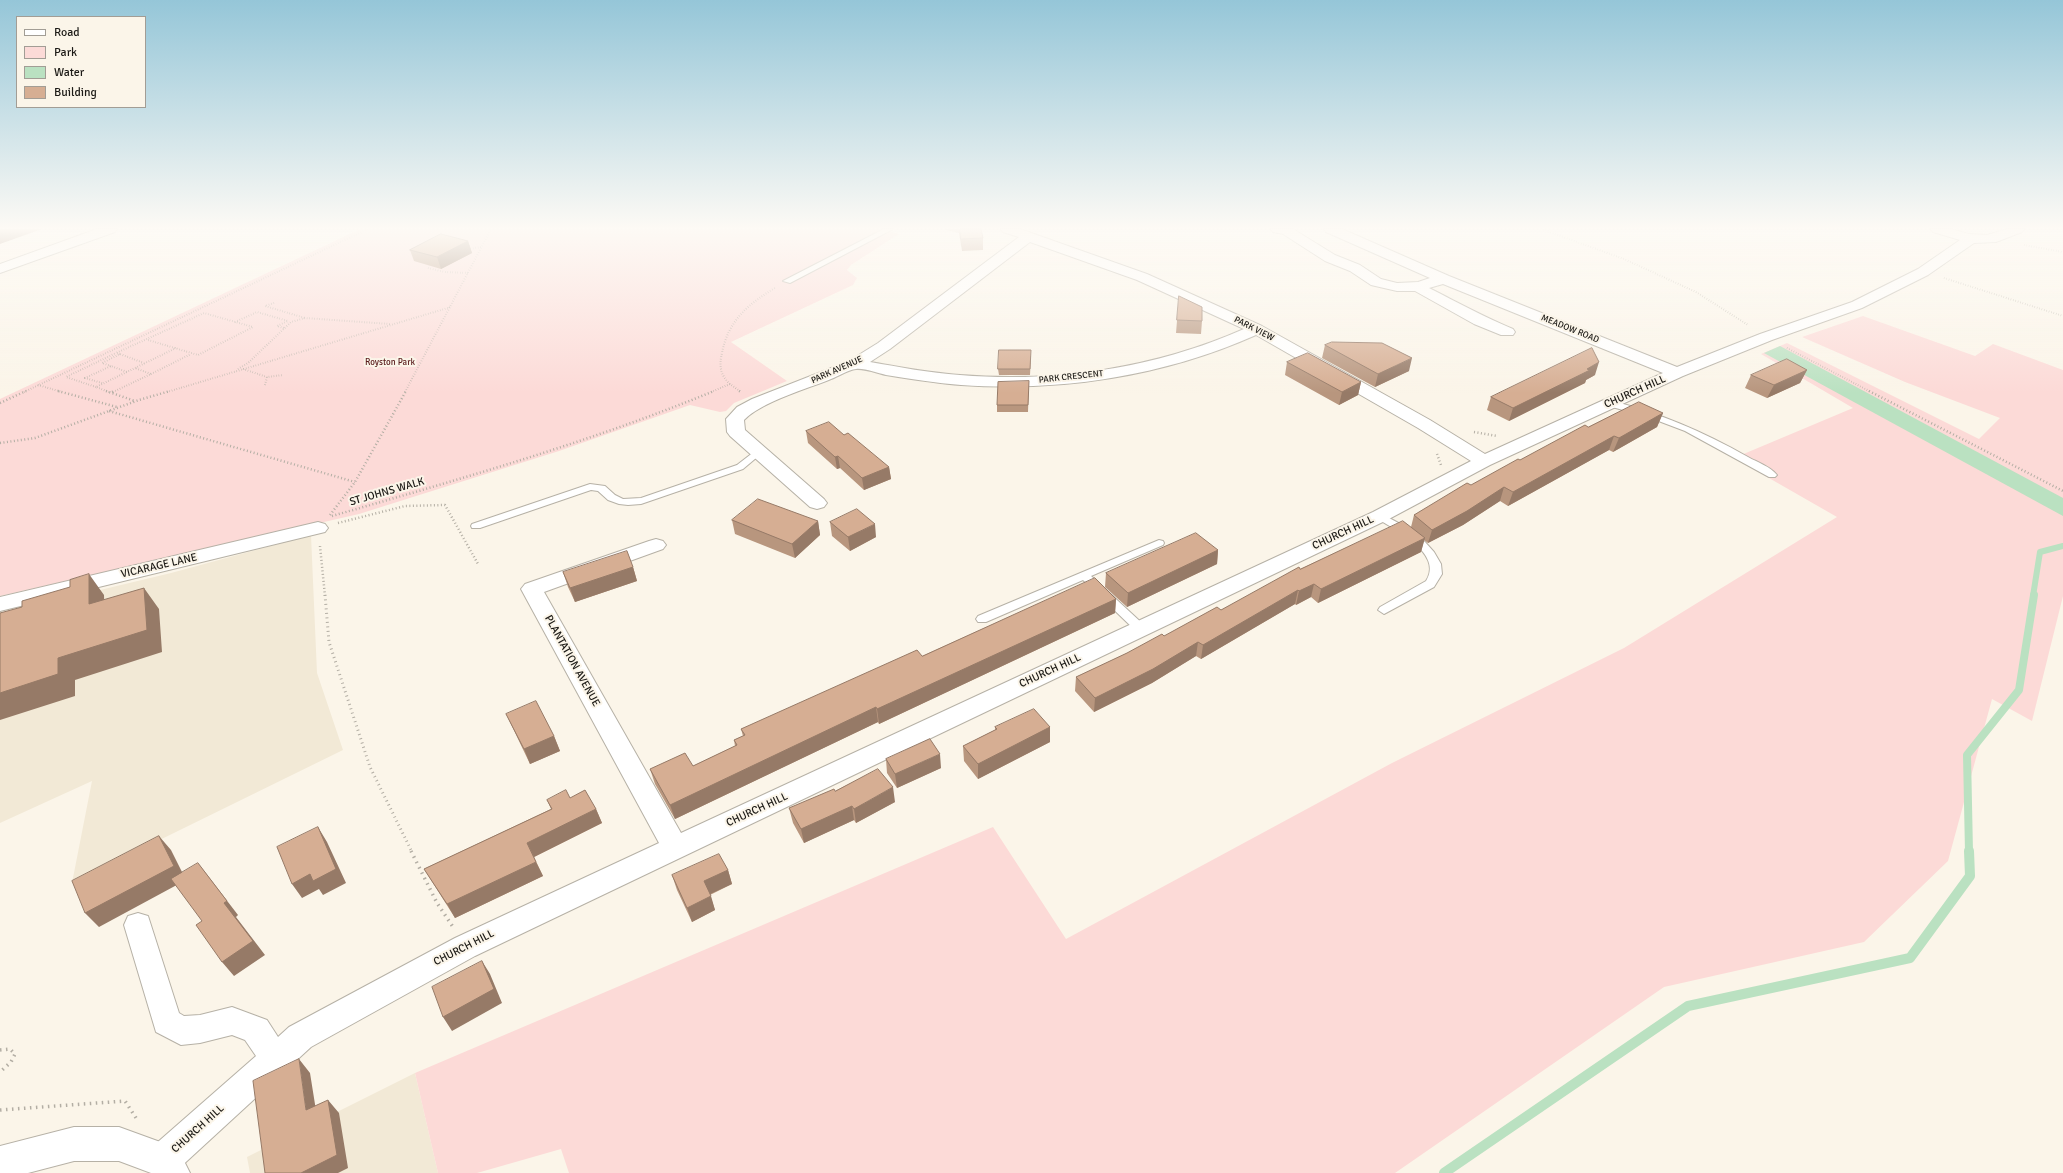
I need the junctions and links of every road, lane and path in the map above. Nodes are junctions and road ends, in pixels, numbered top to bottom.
1 (252, 284) edge
2 (463, 284) edge
3 (783, 284) edge
4 (966, 284) edge
5 (1157, 284) edge
6 (1383, 284) edge
7 (1427, 284) edge
8 (1456, 284) edge
9 (1678, 284) edge
10 (1900, 284) edge
11 (1960, 284) edge
12 (1419, 286) junction
13 (274, 303) dead end
14 (451, 307) junction
15 (2063, 316) edge
16 (305, 318) junction
17 (235, 322) junction
18 (393, 324) junction
19 (284, 328) junction
20 (1257, 329) junction
21 (1507, 332) dead end
22 (1766, 336) junction
23 (148, 340) junction
24 (176, 348) junction
25 (116, 353) junction
26 (192, 353) junction
27 (120, 354) junction
28 (145, 363) junction
29 (855, 364) junction
30 (111, 366) junction
31 (135, 368) junction
32 (243, 369) junction
33 (127, 372) junction
34 (234, 372) junction
35 (1677, 373) junction
36 (150, 374) junction
37 (283, 375) dead end
38 (267, 377) junction
39 (85, 378) junction
40 (78, 381) junction
41 (102, 384) junction
42 (730, 384) junction
43 (38, 385) junction
44 (265, 385) dead end
45 (96, 387) junction
46 (112, 392) junction
47 (135, 401) junction
48 (0, 403) edge
49 (1608, 403) junction
50 (758, 404) junction
51 (118, 408) junction
52 (109, 411) junction
53 (0, 443) edge
54 (759, 451) junction
55 (1484, 461) junction
56 (1772, 475) dead end
57 (355, 482) junction
58 (2063, 491) edge
59 (817, 503) dead end
60 (1380, 516) junction
61 (476, 526) dead end
62 (318, 528) junction
63 (1159, 542) dead end
64 (656, 545) dead end
65 (478, 564) dead end
66 (1084, 575) junction
67 (0, 604) edge
68 (1384, 610) dead end
69 (982, 619) dead end
70 (1140, 628) junction
71 (676, 849) junction
72 (138, 925) dead end
73 (465, 947) junction
74 (0, 1050) edge
75 (276, 1059) junction
76 (0, 1072) edge
77 (0, 1163) edge
78 (167, 1167) edge

1 - 43 path
2 - 14 path, ST JOHNS WALK
3 - 42 path
4 - 29 street, PARK AVENUE
5 - 20 street, PARK VIEW
6 - 12 street
7 - 12 street
8 - 35 street, MEADOW ROAD
9 - 22 path
10 - 22 street, CHURCH HILL
11 - 15 path
12 - 21 street
13 - 16 path
14 - 18 path
14 - 57 path, ST JOHNS WALK
16 - 18 path
16 - 19 path
17 - 19 path
17 - 23 path
17 - 26 path
18 - 32 path
19 - 34 path
20 - 29 street, PARK CRESCENT
20 - 55 street, PARK VIEW
22 - 35 street, CHURCH HILL
22 - 58 path
23 - 24 path
23 - 25 path
24 - 26 path
24 - 28 path
25 - 27 path
25 - 40 path
26 - 36 path
27 - 28 path
27 - 30 path
28 - 31 path
29 - 50 street, PARK AVENUE
30 - 33 path
30 - 39 path
31 - 33 path
31 - 36 path
32 - 34 path
32 - 38 path
33 - 41 path
34 - 47 path
35 - 49 street, CHURCH HILL
36 - 46 path
37 - 38 path
38 - 44 path
39 - 40 path
39 - 41 path
40 - 45 path
41 - 45 path
42 - 50 path
42 - 57 path, ST JOHNS WALK
43 - 48 path
43 - 51 path
45 - 46 path
46 - 47 path
47 - 51 path
49 - 55 street, CHURCH HILL
49 - 56 lane
50 - 54 street, PARK AVENUE
51 - 52 path
52 - 53 path
52 - 57 path
54 - 59 street, PARK AVENUE
54 - 61 lane
55 - 60 street, CHURCH HILL
60 - 68 lane
60 - 70 street, CHURCH HILL
62 - 65 path
62 - 67 street, VICARAGE LANE
62 - 73 path
63 - 66 lane
64 - 71 street, PLANTATION AVENUE
66 - 69 lane
66 - 70 lane
70 - 71 street, CHURCH HILL
71 - 73 street, CHURCH HILL
72 - 75 street
73 - 75 street, CHURCH HILL
74 - 76 path
75 - 78 street, CHURCH HILL
77 - 78 main road

